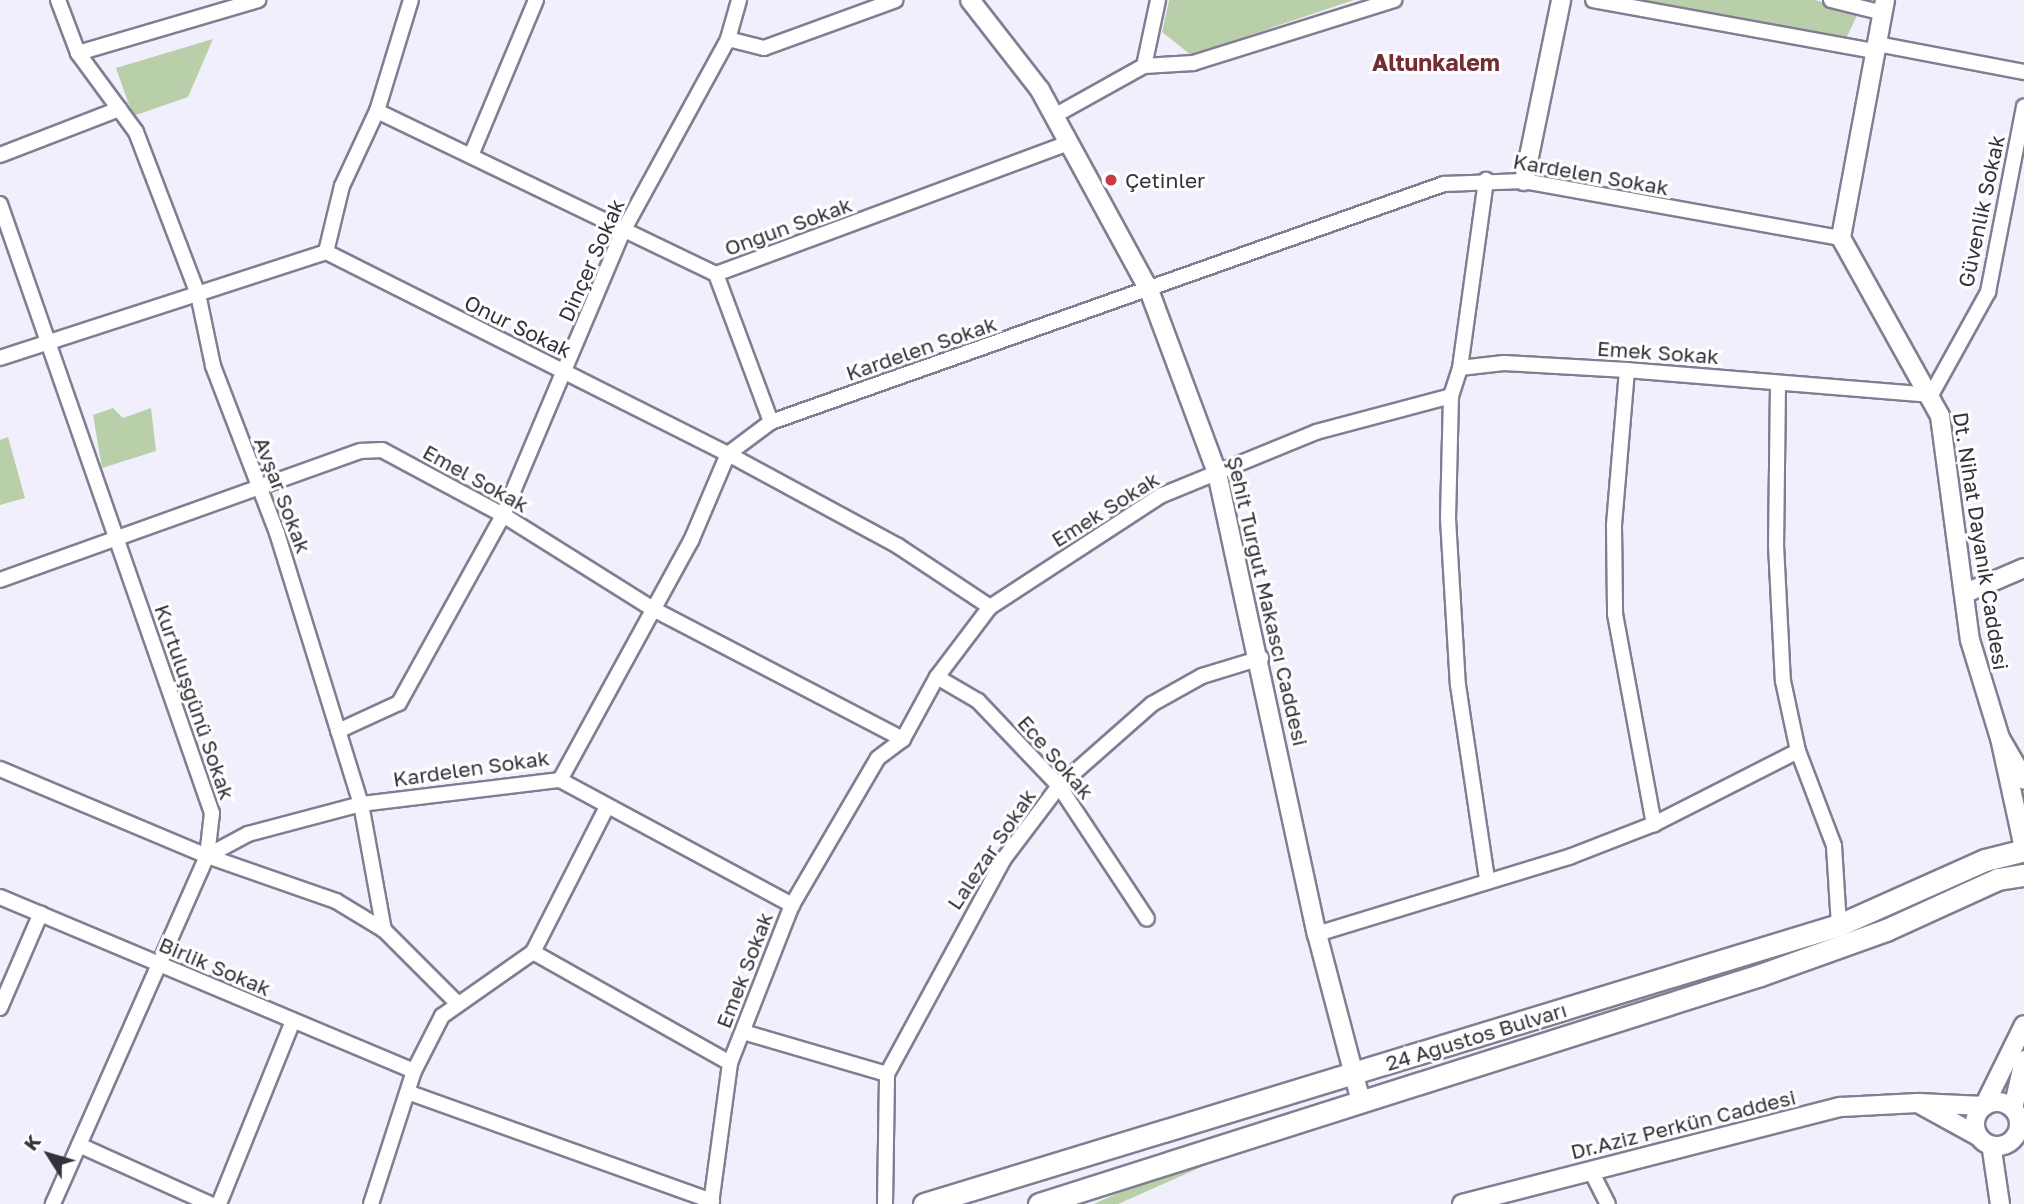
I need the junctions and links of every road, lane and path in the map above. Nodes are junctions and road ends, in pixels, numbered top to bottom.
1 (58, 0) edge
2 (411, 0) edge
3 (536, 0) edge
4 (739, 0) edge
5 (896, 0) edge
6 (970, 0) edge
7 (1157, 0) edge
8 (1394, 0) edge
9 (1561, 0) edge
10 (1593, 0) edge
11 (1831, 0) edge
12 (248, 2) edge
13 (1884, 6) edge
14 (728, 39) junction
15 (1876, 48) junction
16 (78, 53) junction
17 (1144, 66) junction
18 (2024, 72) edge
19 (2024, 106) edge
20 (119, 109) junction
21 (377, 111) junction
22 (1054, 116) junction
23 (1069, 143) junction
24 (472, 153) junction
25 (0, 155) edge
26 (2018, 164) edge
27 (1486, 180) junction
28 (1524, 181) junction
29 (0, 204) edge
30 (622, 233) junction
31 (1841, 238) junction
32 (326, 252) junction
33 (716, 274) junction
34 (1149, 290) junction
35 (198, 295) junction
36 (48, 343) junction
37 (0, 358) edge
38 (1460, 368) junction
39 (1627, 370) junction
40 (564, 372) junction
41 (1778, 385) junction
42 (1931, 395) junction
43 (1451, 396) junction
44 (771, 422) junction
45 (727, 454) junction
46 (1217, 472) junction
47 (257, 489) junction
48 (503, 514) junction
49 (114, 536) junction
50 (2024, 568) edge
51 (0, 580) edge
52 (1968, 592) junction
53 (990, 607) junction
54 (653, 609) junction
55 (1262, 658) junction
56 (937, 677) junction
57 (338, 731) junction
58 (2000, 738) junction
59 (903, 739) junction
60 (1798, 751) junction
61 (0, 769) edge
62 (2024, 779) edge
63 (560, 780) junction
64 (1059, 786) junction
65 (361, 804) junction
66 (607, 807) junction
67 (1654, 824) junction
68 (2023, 854) edge
69 (207, 856) junction
70 (2024, 875) edge
71 (1487, 880) junction
72 (0, 897) edge
73 (792, 905) junction
74 (41, 913) junction
75 (1147, 919) dead end
76 (1839, 925) junction
77 (384, 930) junction
78 (1317, 934) junction
79 (533, 952) junction
80 (158, 964) junction
81 (456, 1002) junction
82 (0, 1008) edge
83 (293, 1021) junction
84 (2024, 1025) edge
85 (743, 1032) junction
86 (2024, 1060) edge
87 (730, 1063) junction
88 (414, 1071) junction
89 (1353, 1073) junction
90 (887, 1074) junction
91 (410, 1093) junction
92 (1360, 1098) junction
93 (1918, 1103) junction
94 (1984, 1106) junction
95 (2018, 1113) edge
96 (1978, 1136) junction
97 (79, 1145) junction
98 (1998, 1147) junction
99 (2024, 1147) edge
100 (1591, 1171) junction
101 (711, 1203) edge
102 (53, 1204) edge
103 (210, 1204) edge
104 (219, 1204) edge
105 (371, 1204) edge
106 (885, 1204) edge
107 (924, 1204) edge
108 (1039, 1204) edge
109 (1462, 1204) edge
110 (1608, 1204) edge
111 (2000, 1204) edge

1 - 16 street, Avşar Sokak
2 - 21 street
3 - 24 street
4 - 14 street, Dinçer Sokak
5 - 14 street
6 - 22 street, Şehit Turgut Makascı Caddesi
7 - 17 street
8 - 17 street
9 - 28 street
10 - 15 street
11 - 13 street
12 - 16 street
13 - 15 street
14 - 30 street, Dinçer Sokak
15 - 18 street
15 - 31 street
16 - 20 street, Avşar Sokak
17 - 22 street
19 - 26 street, Güvenlik Sokak
20 - 25 street
20 - 35 street, Avşar Sokak
21 - 24 street, Ongun Sokak
21 - 32 street
22 - 23 street, Şehit Turgut Makascı Caddesi
23 - 33 street, Ongun Sokak
23 - 34 street, Şehit Turgut Makascı Caddesi
24 - 30 street, Ongun Sokak
26 - 42 street, Güvenlik Sokak
27 - 28 street, Kardelen Sokak
27 - 34 street, Kardelen Sokak
27 - 38 street
28 - 31 street, Kardelen Sokak
29 - 36 street, Kurtuluşgünü Sokak
30 - 33 street, Ongun Sokak
30 - 40 street, Dinçer Sokak
31 - 42 street, Dt. Nihat Dayanık Caddesi
32 - 35 street
32 - 40 street, Onur Sokak
33 - 44 street
34 - 44 street, Kardelen Sokak
34 - 46 street, Şehit Turgut Makascı Caddesi
35 - 36 street
35 - 47 street, Avşar Sokak
36 - 37 street
36 - 49 street, Kurtuluşgünü Sokak
38 - 39 street, Emek Sokak
38 - 43 street
39 - 41 street, Emek Sokak
39 - 67 street
40 - 45 street, Onur Sokak
40 - 48 street, Dinçer Sokak
41 - 42 street, Emek Sokak
41 - 60 street
42 - 52 street, Dt. Nihat Dayanık Caddesi
43 - 46 street, Emek Sokak
43 - 71 street
44 - 45 street, Kardelen Sokak
45 - 53 street, Onur Sokak
45 - 54 street, Kardelen Sokak
46 - 53 street, Emek Sokak
46 - 55 street, Şehit Turgut Makascı Caddesi
47 - 48 street, Emel Sokak
47 - 49 street, Emel Sokak
47 - 57 street, Avşar Sokak
48 - 54 street, Emel Sokak
48 - 57 street, Dinçer Sokak
49 - 51 street, Emel Sokak
49 - 69 street, Kurtuluşgünü Sokak
50 - 52 street
52 - 58 street, Dt. Nihat Dayanık Caddesi
53 - 56 street, Emek Sokak
54 - 59 street, Emel Sokak
54 - 63 street, Kardelen Sokak
55 - 64 street, Lalezar Sokak
55 - 78 street, Şehit Turgut Makascı Caddesi
56 - 59 street, Emek Sokak
56 - 64 street, Ece Sokak
57 - 65 street, Avşar Sokak
58 - 62 street, Dt. Nihat Dayanık Caddesi
58 - 68 street, Dt. Nihat Dayanık Caddesi
59 - 73 street, Emek Sokak
60 - 67 street
60 - 76 street
61 - 69 street
63 - 65 street, Kardelen Sokak
63 - 66 street
64 - 75 street, Ece Sokak
64 - 90 street, Lalezar Sokak
65 - 69 street, Kardelen Sokak
65 - 77 street, Avşar Sokak
66 - 73 street
66 - 79 street
67 - 71 street
68 - 76 main road, 24 Ağustos Bulvarı
69 - 77 street
69 - 80 street, Kurtuluşgünü Sokak
70 - 92 main road, 24 Ağustos Bulvarı
71 - 78 street
72 - 74 street, Birlik Sokak
73 - 85 street, Emek Sokak
74 - 80 street, Birlik Sokak
74 - 82 street
76 - 89 main road, 24 Ağustos Bulvarı
77 - 81 street
78 - 89 street, Şehit Turgut Makascı Caddesi
79 - 81 street
79 - 87 street
80 - 83 street, Birlik Sokak
80 - 97 street, Kurtuluşgünü Sokak
81 - 88 street
83 - 88 street, Birlik Sokak
83 - 104 street
84 - 94 street
85 - 87 street, Emek Sokak
85 - 90 street
86 - 95 street
87 - 101 street, Emek Sokak
88 - 91 street
89 - 92 street, Şehit Turgut Makascı Caddesi
89 - 107 main road, 24 Ağustos Bulvarı
90 - 106 street, Lalezar Sokak
91 - 101 street
91 - 105 street
92 - 108 main road, 24 Ağustos Bulvarı
93 - 94 street, Dr.Aziz Perkün Caddesi
93 - 96 street
93 - 100 street, Dr.Aziz Perkün Caddesi
94 - 95 street
94 - 96 street
95 - 98 street
96 - 98 street
97 - 102 street, Kurtuluşgünü Sokak
97 - 103 street
98 - 99 street
98 - 111 street
100 - 109 street, Dr.Aziz Perkün Caddesi
100 - 110 street

